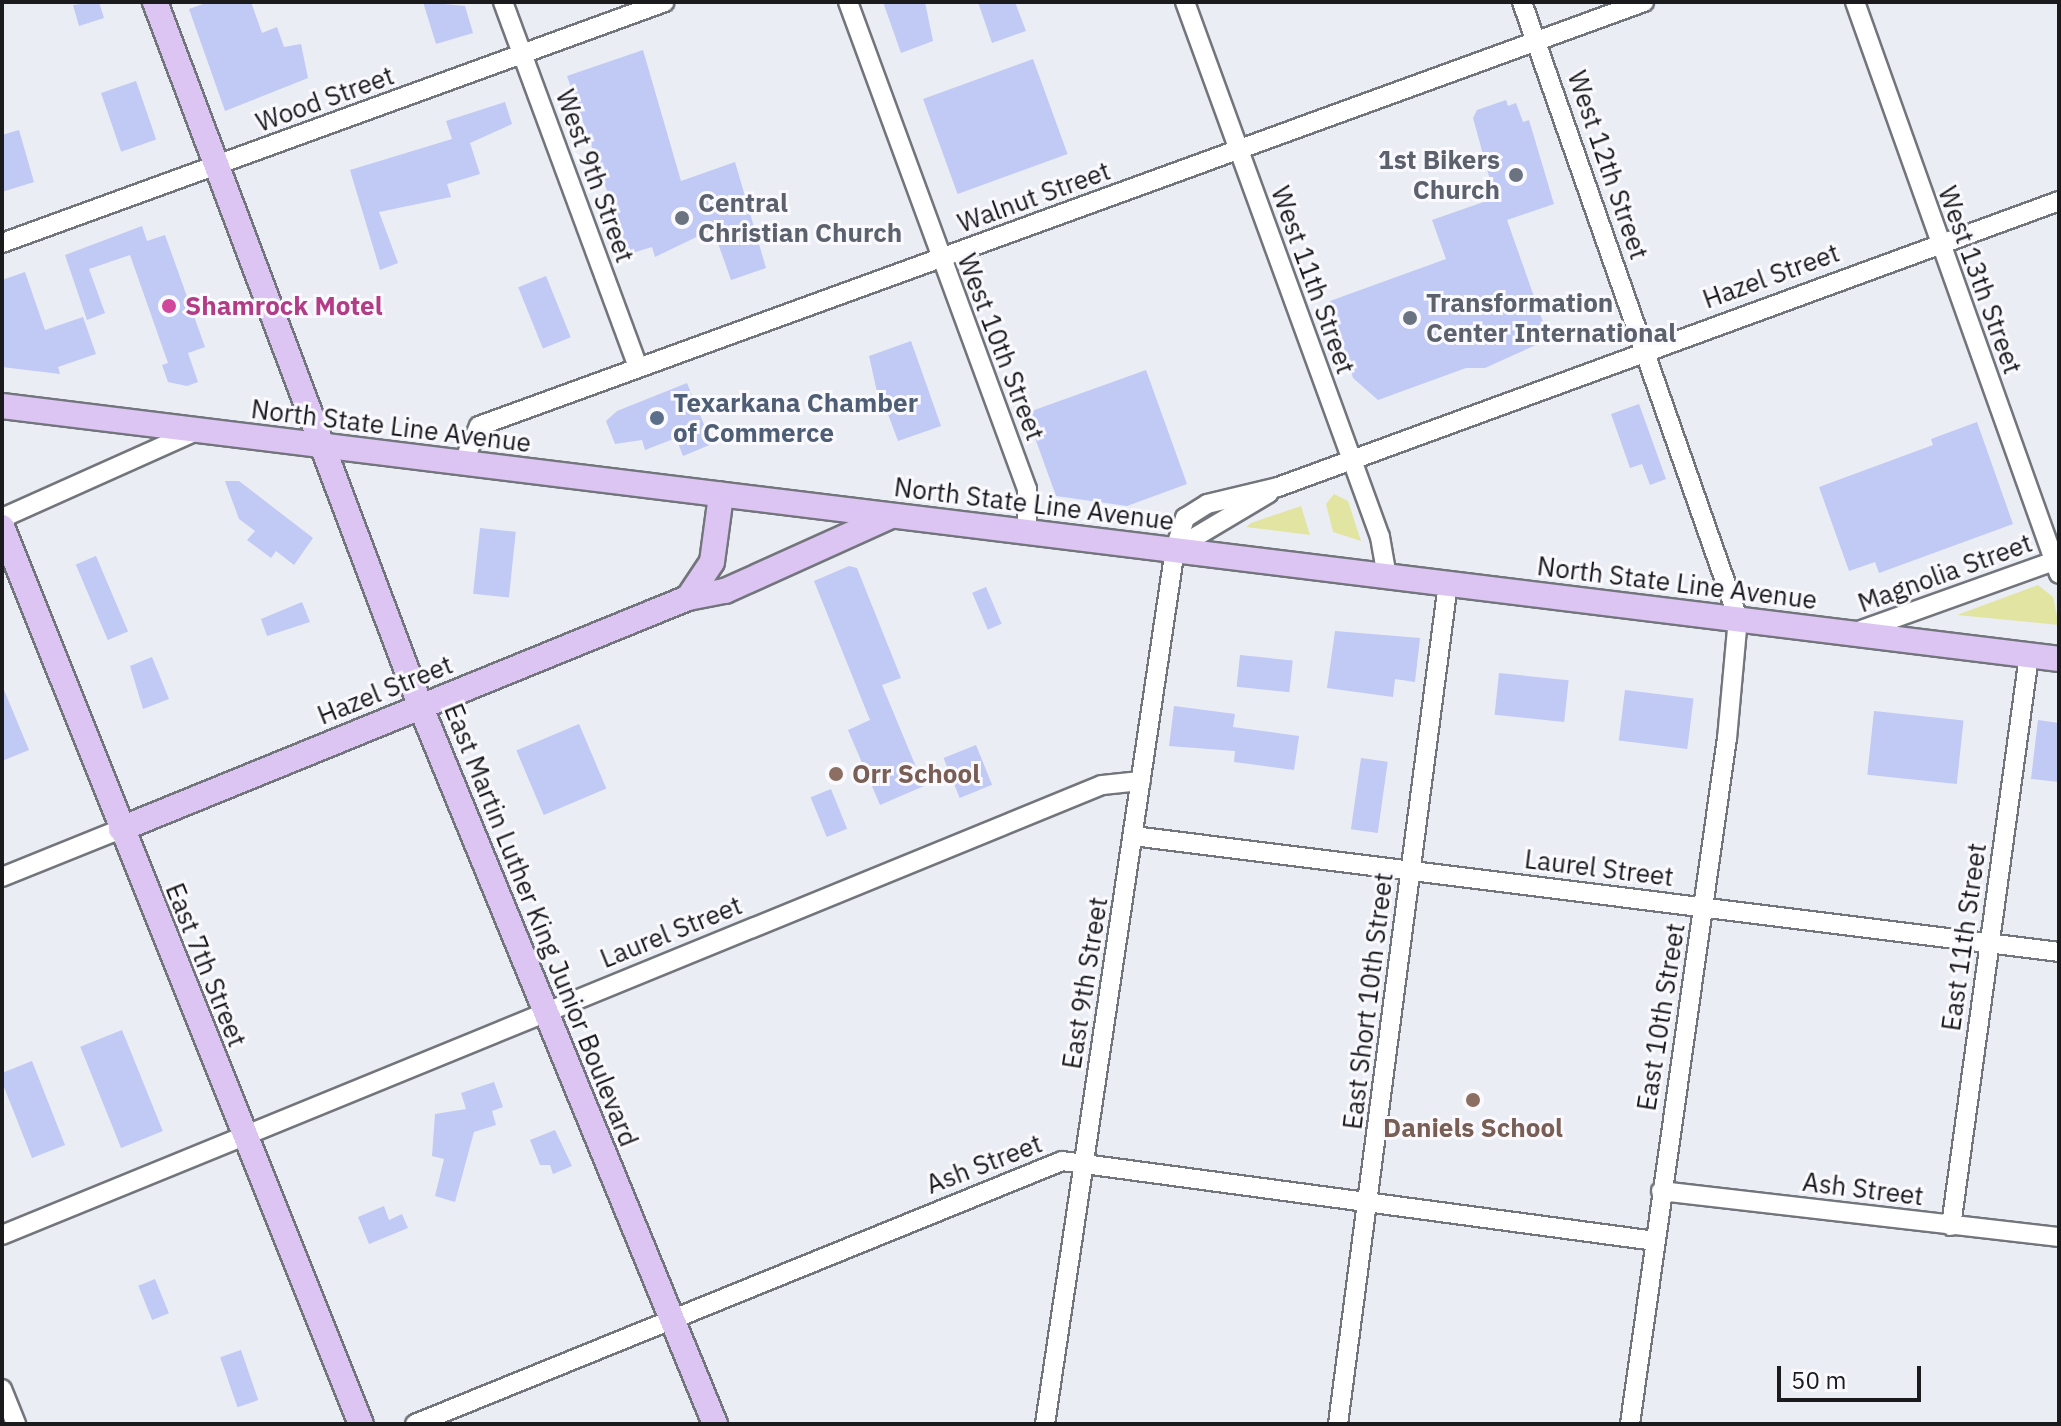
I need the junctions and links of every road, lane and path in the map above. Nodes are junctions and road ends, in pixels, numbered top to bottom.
1 (155, 2) edge
2 (503, 2) edge
3 (665, 2) edge
4 (848, 2) edge
5 (1185, 2) edge
6 (1522, 2) edge
7 (1644, 2) edge
8 (1855, 2) edge
9 (1536, 41) junction
10 (522, 53) junction
11 (1239, 151) junction
12 (215, 167) junction
13 (2059, 201) edge
14 (2, 243) edge
15 (1939, 243) junction
16 (940, 258) junction
17 (1646, 353) junction
18 (638, 367) junction
19 (2, 406) edge
20 (199, 430) junction
21 (319, 445) junction
22 (1350, 459) junction
23 (463, 463) junction
24 (721, 495) junction
25 (891, 516) junction
26 (2, 518) edge
27 (2051, 523) edge
28 (2, 527) edge
29 (1027, 532) junction
30 (1175, 549) junction
31 (2057, 568) edge
32 (1387, 576) junction
33 (1448, 584) junction
34 (688, 598) junction
35 (1738, 618) junction
36 (1853, 633) junction
37 (2029, 656) junction
38 (2059, 659) edge
39 (420, 705) junction
40 (1141, 781) junction
41 (121, 829) junction
42 (1133, 836) junction
43 (1410, 871) junction
44 (2, 877) edge
45 (1704, 908) junction
46 (1989, 944) junction
47 (2059, 952) edge
48 (548, 1011) junction
49 (246, 1136) junction
50 (1084, 1161) junction
51 (1661, 1191) junction
52 (1370, 1201) junction
53 (1951, 1226) junction
54 (2, 1235) edge
55 (2059, 1237) edge
56 (1655, 1241) junction
57 (673, 1320) junction
58 (2, 1389) edge
59 (16, 1424) edge
60 (361, 1424) edge
61 (415, 1424) edge
62 (715, 1424) edge
63 (1045, 1424) edge
64 (1338, 1424) edge
65 (1630, 1424) edge

1 - 12 main road, East Martin Luther King Junior Boulevard
2 - 10 street, West 9th Street
3 - 10 street, Wood Street
4 - 16 street, West 10th Street
5 - 11 street, West 11th Street
6 - 9 street, West 12th Street
7 - 9 street, Walnut Street
8 - 15 street, West 13th Street
9 - 11 street, Walnut Street
9 - 17 street, West 12th Street
10 - 12 street, Wood Street
10 - 18 street, West 9th Street
11 - 16 street, Walnut Street
11 - 22 street, West 11th Street
12 - 14 street, Wood Street
12 - 21 main road, East Martin Luther King Junior Boulevard
13 - 15 street, Hazel Street
15 - 17 street, Hazel Street
15 - 27 street, West 13th Street
16 - 18 street, Walnut Street
16 - 29 street, West 10th Street
17 - 22 street, Hazel Street
17 - 35 street, West 12th Street
18 - 23 street, Walnut Street
19 - 20 main road, North State Line Avenue
20 - 21 main road, North State Line Avenue
20 - 26 street
21 - 23 main road, North State Line Avenue
21 - 39 main road, East Martin Luther King Junior Boulevard
22 - 30 street, Hazel Street
22 - 32 street, West 11th Street
23 - 24 main road, North State Line Avenue
24 - 25 main road, North State Line Avenue
24 - 34 main road
25 - 29 main road, North State Line Avenue
25 - 34 main road, Hazel Street
27 - 31 street, West 13th Street
28 - 41 main road, East 7th Street
29 - 30 main road, North State Line Avenue
30 - 32 main road, North State Line Avenue
30 - 40 street, East 9th Street
31 - 36 street, Magnolia Street
32 - 33 main road, North State Line Avenue
33 - 35 main road, North State Line Avenue
33 - 43 street, East Short 10th Street
34 - 39 main road, Hazel Street
35 - 36 main road, North State Line Avenue
35 - 45 street, East 10th Street
36 - 37 main road, North State Line Avenue
37 - 38 main road, North State Line Avenue
37 - 46 street, East 11th Street
39 - 41 main road, Hazel Street
39 - 48 main road, East Martin Luther King Junior Boulevard
40 - 42 street, East 9th Street
40 - 48 street, Laurel Street
41 - 44 street, Hazel Street
41 - 49 main road, East 7th Street
42 - 43 street, Laurel Street
42 - 50 street, East 9th Street
43 - 45 street, Laurel Street
43 - 52 street, East Short 10th Street
45 - 46 street, Laurel Street
45 - 51 street, East 10th Street
46 - 47 street, Laurel Street
46 - 53 street, East 11th Street
48 - 49 street, Laurel Street
48 - 57 main road, East Martin Luther King Junior Boulevard
49 - 54 street, Laurel Street
49 - 60 main road, East 7th Street
50 - 52 street, Ash Street
50 - 57 street, Ash Street
50 - 63 street, East 9th Street
51 - 53 street, Ash Street
51 - 56 street, East 10th Street
52 - 56 street, Ash Street
52 - 64 street, East Short 10th Street
53 - 55 street, Ash Street
56 - 65 street, East 10th Street
57 - 61 street, Ash Street
57 - 62 main road, East Martin Luther King Junior Boulevard
58 - 59 street

